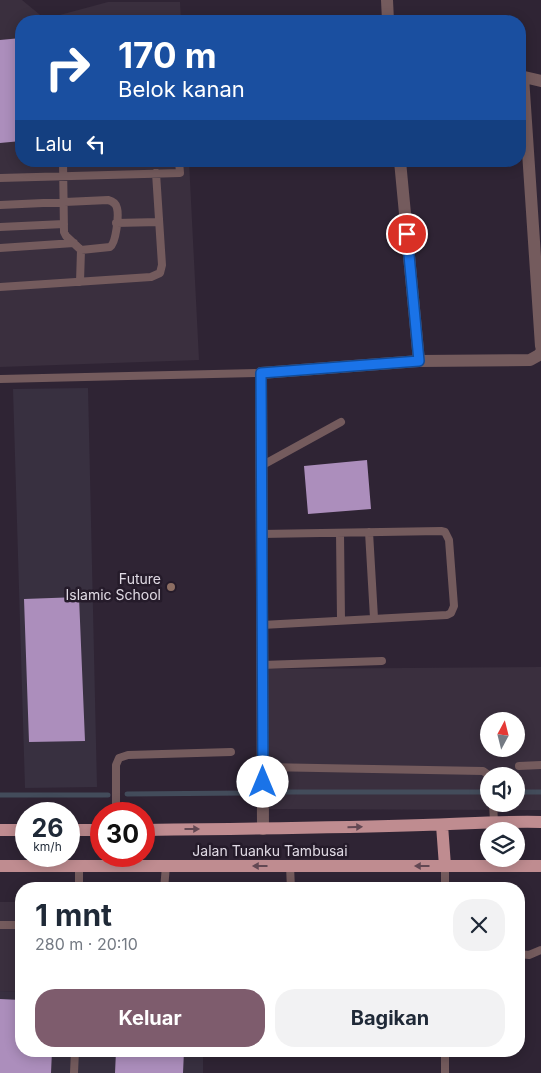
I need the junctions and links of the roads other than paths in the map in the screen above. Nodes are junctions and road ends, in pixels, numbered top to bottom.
1 (388, 0) edge
2 (388, 15) edge
3 (526, 78) edge
4 (541, 81) edge
5 (526, 134) edge
6 (63, 167) edge
7 (180, 167) edge
8 (401, 167) edge
9 (156, 174) junction
10 (63, 175) junction
11 (0, 178) edge
12 (62, 203) junction
13 (0, 205) edge
14 (160, 222) junction
15 (116, 223) junction
16 (64, 224) junction
17 (0, 227) edge
18 (74, 243) junction
19 (0, 248) edge
20 (81, 250) junction
21 (80, 282) junction
22 (0, 288) edge
23 (541, 346) edge
24 (541, 352) edge
25 (419, 361) junction
26 (261, 373) junction
27 (0, 379) edge
28 (341, 422) dead end
29 (261, 466) junction
30 (369, 532) junction
31 (340, 533) junction
32 (262, 534) junction
33 (374, 618) junction
34 (340, 620) junction
35 (262, 625) junction
36 (382, 661) dead end
37 (262, 664) junction
38 (231, 752) dead end
39 (519, 766) dead end
40 (541, 766) edge
41 (262, 767) junction
42 (480, 771) edge
43 (116, 802) edge
44 (493, 812) edge
45 (494, 822) edge
46 (525, 822) edge
47 (541, 822) edge
48 (480, 823) edge
49 (442, 825) junction
50 (263, 829) junction
51 (0, 830) edge
52 (15, 830) edge
53 (155, 830) edge
54 (80, 865) edge
55 (0, 866) edge
56 (15, 866) edge
57 (166, 866) junction
58 (290, 866) junction
59 (445, 866) junction
60 (541, 866) edge
61 (79, 867) edge
62 (79, 882) edge
63 (165, 882) edge
64 (291, 882) edge
65 (445, 882) edge
66 (0, 925) edge
67 (15, 925) edge
68 (541, 950) edge
69 (525, 955) edge
70 (75, 1057) edge
71 (445, 1057) edge
72 (74, 1073) edge
73 (445, 1073) edge

1 - 2 street
3 - 4 street
5 - 23 street
6 - 10 lane
7 - 9 lane
8 - 25 street
9 - 10 lane
9 - 14 lane
10 - 11 lane
10 - 12 lane
12 - 13 lane
12 - 15 lane
12 - 16 lane
14 - 15 lane
14 - 21 lane
15 - 20 lane
16 - 17 lane
16 - 18 lane
18 - 19 lane
18 - 20 lane
20 - 21 lane
21 - 22 lane
24 - 25 street
25 - 26 street
26 - 27 lane
26 - 29 street
28 - 29 lane
29 - 32 street
30 - 31 lane
30 - 33 lane
30 - 33 lane
31 - 32 lane
31 - 34 lane
32 - 35 street
33 - 34 lane
34 - 35 lane
35 - 37 street
36 - 37 lane
37 - 41 street
38 - 43 lane
39 - 40 lane
41 - 42 lane
41 - 50 street
44 - 45 lane
46 - 47 main road, Jalan Tuanku Tambusai
48 - 49 main road, Jalan Tuanku Tambusai
50 -> 49 main road, Jalan Tuanku Tambusai
49 - 59 main road
53 -> 50 main road, Jalan Tuanku Tambusai
51 - 52 main road
54 - 57 main road, Jalan Tuanku Tambusai
55 - 56 main road, Jalan Tuanku Tambusai
58 -> 57 main road, Jalan Tuanku Tambusai
57 - 63 lane
59 -> 58 main road, Jalan Tuanku Tambusai
58 - 64 lane
59 - 60 main road, Jalan Tuanku Tambusai
59 - 65 lane
61 - 62 lane
66 - 67 lane
68 - 69 lane
70 - 72 lane
71 - 73 lane

